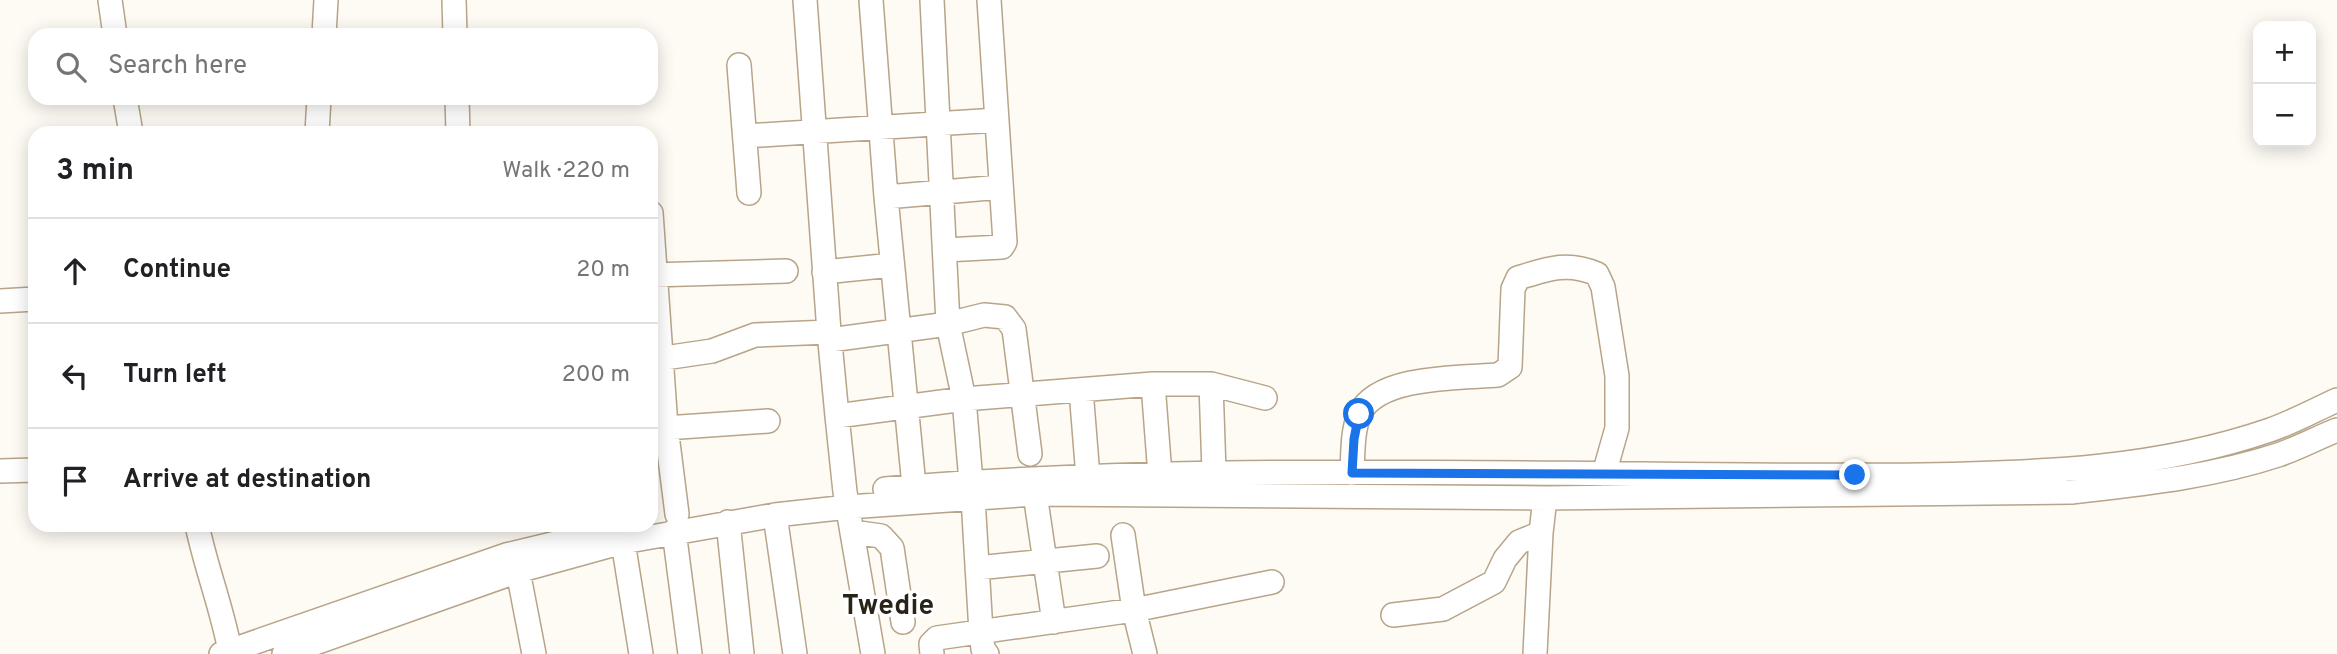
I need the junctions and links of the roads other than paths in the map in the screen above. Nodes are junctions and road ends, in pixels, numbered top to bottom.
1 (110, 0) edge
2 (326, 0) edge
3 (454, 0) edge
4 (805, 0) edge
5 (871, 0) edge
6 (932, 0) edge
7 (989, 0) edge
8 (114, 28) edge
9 (324, 28) edge
10 (455, 28) edge
11 (738, 65) dead end
12 (126, 105) edge
13 (319, 105) edge
14 (457, 105) edge
15 (997, 120) junction
16 (937, 123) junction
17 (882, 125) junction
18 (130, 126) edge
19 (317, 126) edge
20 (458, 126) edge
21 (814, 131) junction
22 (745, 136) junction
23 (1001, 187) junction
24 (749, 193) dead end
25 (941, 193) junction
26 (886, 197) junction
27 (945, 250) junction
28 (892, 265) junction
29 (786, 271) dead end
30 (824, 272) junction
31 (658, 275) edge
32 (28, 299) edge
33 (0, 301) edge
34 (948, 324) junction
35 (898, 330) junction
36 (829, 336) junction
37 (658, 359) edge
38 (1153, 384) junction
39 (1211, 384) junction
40 (1081, 390) junction
41 (1021, 394) junction
42 (1265, 398) dead end
43 (964, 399) junction
44 (2337, 401) edge
45 (658, 405) edge
46 (906, 407) junction
47 (837, 416) junction
48 (768, 421) dead end
49 (659, 428) edge
50 (2337, 430) edge
51 (1030, 454) dead end
52 (28, 470) edge
53 (0, 471) edge
54 (1214, 472) junction
55 (1352, 473) junction
56 (1604, 474) junction
57 (1160, 475) junction
58 (1087, 477) junction
59 (914, 486) junction
60 (972, 490) junction
61 (1035, 494) junction
62 (1545, 498) junction
63 (847, 500) junction
64 (775, 515) junction
65 (658, 521) edge
66 (676, 523) junction
67 (728, 523) junction
68 (658, 525) edge
69 (199, 532) edge
70 (582, 532) edge
71 (620, 532) edge
72 (625, 532) edge
73 (853, 532) junction
74 (561, 533) edge
75 (1541, 533) junction
76 (1123, 535) dead end
77 (1097, 556) dead end
78 (1045, 562) junction
79 (976, 568) junction
80 (518, 570) junction
81 (1272, 582) dead end
82 (1134, 610) junction
83 (1393, 615) dead end
84 (903, 622) dead end
85 (1054, 622) junction
86 (984, 643) edge
87 (226, 652) edge
88 (284, 654) edge
89 (534, 654) edge
90 (641, 654) edge
91 (690, 654) edge
92 (742, 654) edge
93 (795, 654) edge
94 (872, 654) edge
95 (932, 654) edge
96 (1145, 654) edge
97 (1535, 654) edge

1 - 8 street
2 - 9 street
3 - 10 street
4 - 21 street
5 - 17 street
6 - 16 street
7 - 15 street
11 - 22 street
12 - 18 street
13 - 19 street
14 - 20 street
15 - 16 street
15 - 23 street
16 - 17 street
16 - 25 street
17 - 21 street
17 - 26 street
21 - 22 street
21 - 30 street
22 - 24 street
23 - 25 street
23 - 27 street
25 - 26 street
25 - 27 street
26 - 28 street
27 - 34 street
28 - 30 street
28 - 35 street
29 - 31 street
30 - 36 street
32 - 33 street
34 - 35 street
34 - 41 street
34 - 43 street
35 - 36 street
35 - 46 street
36 - 37 street
36 - 47 street
38 - 39 street
38 - 40 street
38 - 57 street
39 - 42 street
39 - 54 street
40 - 41 street
40 - 58 street
41 - 43 street
41 - 51 street
43 - 46 street
43 - 60 street
44 - 56 street
45 - 49 street
46 - 47 street
46 - 59 street
47 - 63 street
48 - 49 street
49 - 66 street
50 - 62 street
52 - 53 street
54 - 55 street
54 - 57 street
55 - 56 street
55 - 56 street
57 - 58 street
58 - 60 street
59 - 60 street
59 - 63 street
60 - 61 street
60 - 63 street
60 - 79 street
61 - 62 street
61 - 78 street
62 - 75 street
63 - 64 street
63 - 66 street
63 - 73 street
64 - 67 street
64 - 93 street
65 - 66 street
66 - 67 street
66 - 68 street
66 - 91 street
67 - 92 street
69 - 87 street
70 - 74 street
71 - 80 street
72 - 90 street
73 - 84 street
73 - 94 street
74 - 87 street
75 - 83 street
75 - 97 street
76 - 82 street
77 - 78 street
78 - 79 street
78 - 85 street
79 - 86 street
80 - 88 street
80 - 89 street
81 - 82 street
82 - 85 street
82 - 96 street
85 - 86 street
86 - 95 street

